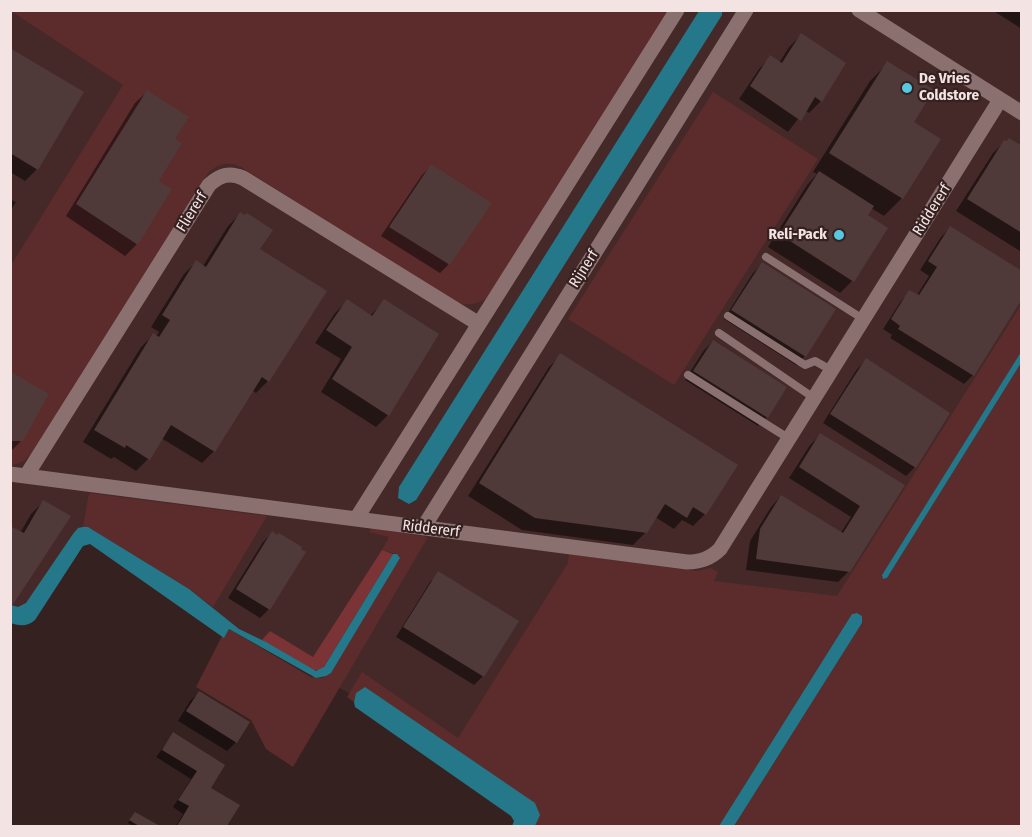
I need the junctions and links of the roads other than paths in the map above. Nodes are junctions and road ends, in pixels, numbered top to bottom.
1 (677, 10) edge
2 (746, 10) edge
3 (859, 10) edge
4 (1000, 100) junction
5 (1022, 113) edge
6 (766, 257) dead end
7 (728, 316) dead end
8 (863, 319) junction
9 (479, 324) junction
10 (718, 333) dead end
11 (831, 370) junction
12 (688, 375) dead end
13 (814, 398) junction
14 (788, 438) junction
15 (18, 475) edge
16 (357, 519) junction
17 (423, 528) junction

1 - 9 street
2 - 17 street, Rijnerf
3 - 4 street
4 - 5 street
4 - 8 street, Riddererf
6 - 8 lane
7 - 11 lane
8 - 11 street, Riddererf
9 - 15 street, Fliererf
9 - 16 street
10 - 13 lane
11 - 13 street, Riddererf
12 - 14 lane
13 - 14 street, Riddererf
14 - 17 street, Riddererf
15 - 16 street, Riddererf
16 - 17 street, Riddererf

